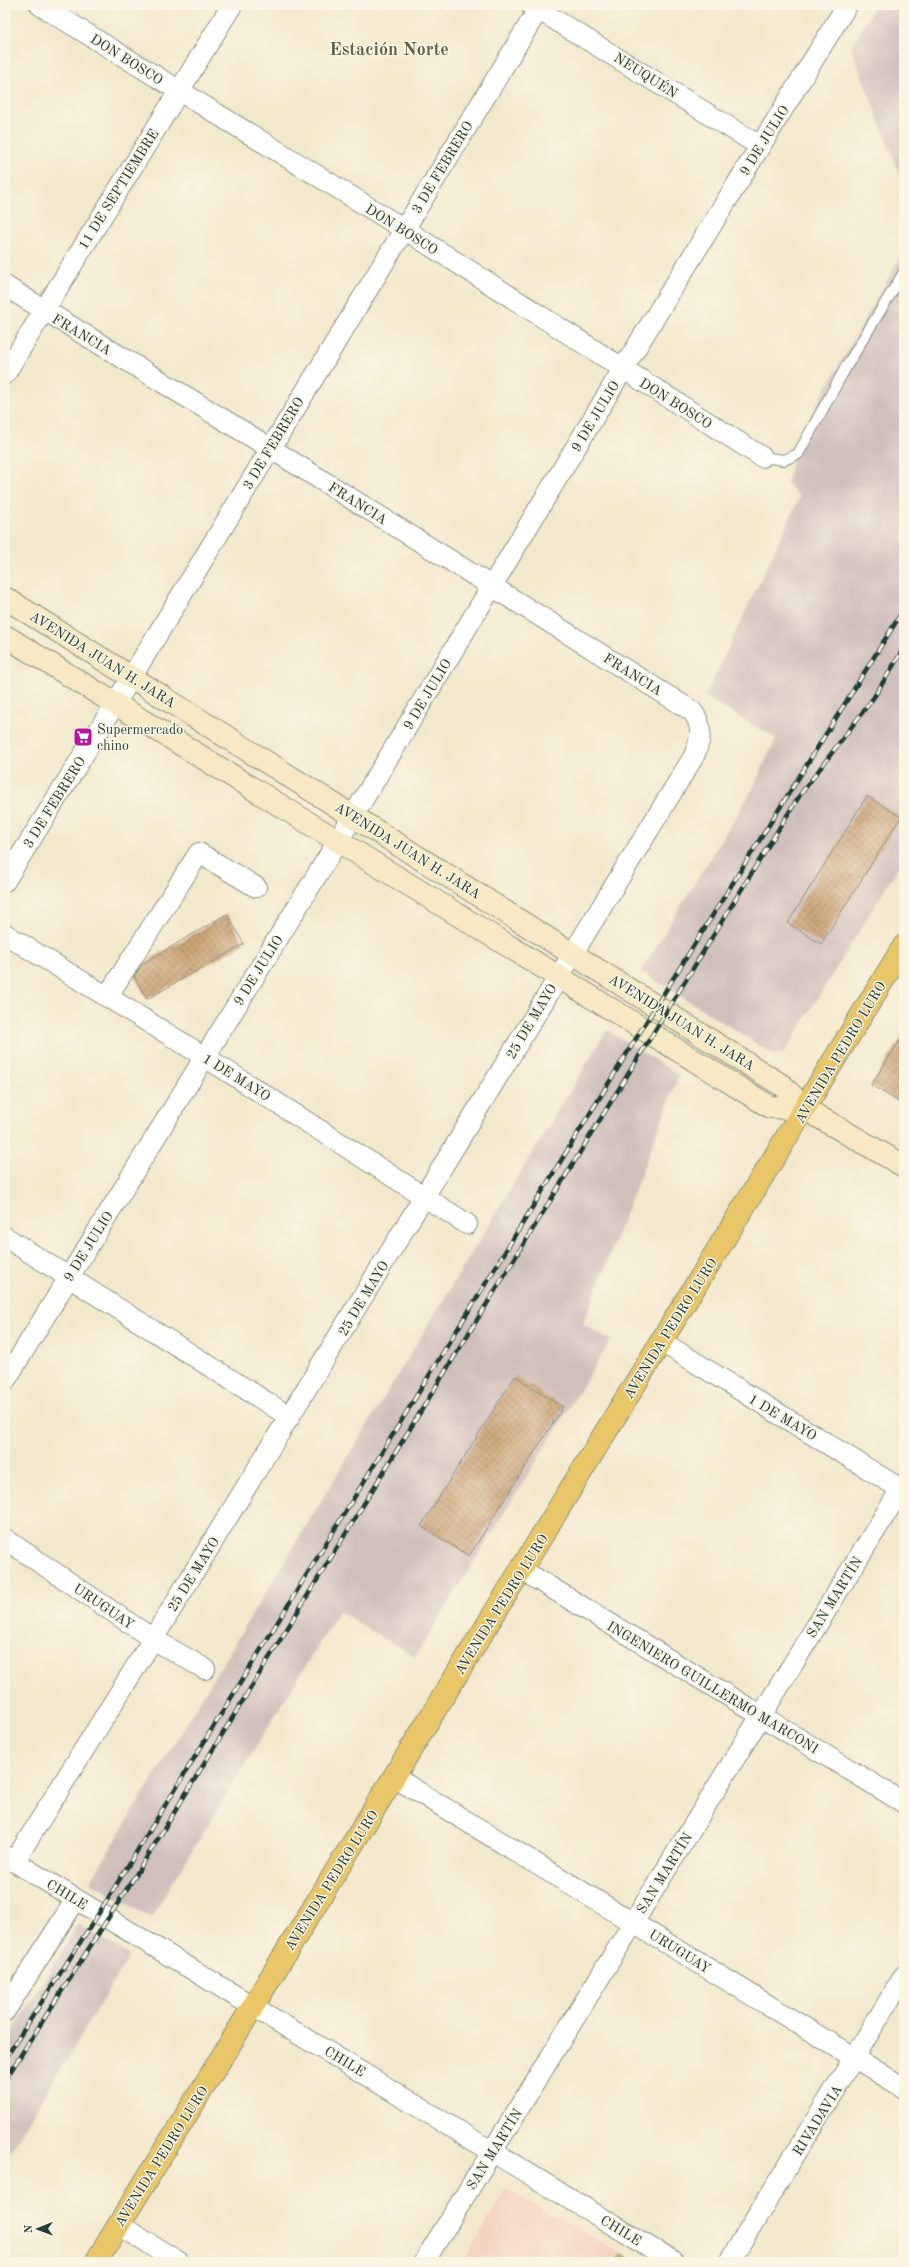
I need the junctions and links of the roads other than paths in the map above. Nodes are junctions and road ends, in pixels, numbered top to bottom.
1 (40, 5) edge
2 (232, 5) edge
3 (847, 5) edge
4 (537, 6) edge
5 (178, 92) junction
6 (760, 146) junction
7 (404, 230) junction
8 (904, 272) edge
9 (5, 286) edge
10 (44, 310) junction
11 (623, 369) junction
12 (5, 374) edge
13 (270, 448) junction
14 (762, 457) joint
15 (492, 587) junction
16 (5, 598) edge
17 (5, 636) edge
18 (132, 677) junction
19 (115, 704) junction
20 (701, 729) joint
21 (353, 816) junction
22 (338, 841) junction
23 (5, 881) edge
24 (256, 887) dead end
25 (5, 934) edge
26 (904, 946) edge
27 (573, 954) junction
28 (558, 977) junction
29 (107, 997) junction
30 (205, 1057) junction
31 (805, 1109) junction
32 (904, 1166) edge
33 (425, 1197) junction
34 (467, 1224) dead end
35 (5, 1237) edge
36 (69, 1277) junction
37 (662, 1342) junction
38 (5, 1381) edge
39 (290, 1417) junction
40 (903, 1488) edge
41 (5, 1539) edge
42 (522, 1570) junction
43 (153, 1640) junction
44 (205, 1670) dead end
45 (761, 1716) junction
46 (394, 1777) junction
47 (904, 1803) edge
48 (9, 1859) edge
49 (76, 1899) junction
50 (634, 1923) junction
51 (904, 1976) edge
52 (253, 2006) junction
53 (5, 2011) edge
54 (855, 2059) junction
55 (904, 2088) edge
56 (493, 2151) junction
57 (119, 2225) junction
58 (96, 2262) edge
59 (179, 2262) edge
60 (424, 2262) edge
61 (674, 2262) edge
62 (729, 2262) edge

1 - 5 street, DON BOSCO
2 - 5 street, 11 DE SEPTIEMBRE
3 - 6 street, 9 DE JULIO
4 - 6 street, NEUQUÉN
4 - 7 street, 3 DE FEBRERO
5 - 7 street, DON BOSCO
5 - 10 street, 11 DE SEPTIEMBRE
6 - 11 street, 9 DE JULIO
7 - 11 street, DON BOSCO
7 - 13 street, 3 DE FEBRERO
8 - 14 lane
9 - 10 street, FRANCIA
10 - 12 street, 11 DE SEPTIEMBRE
10 - 13 street, FRANCIA
11 - 14 street, DON BOSCO
11 - 15 street, 9 DE JULIO
13 - 15 street, FRANCIA
13 - 18 street, 3 DE FEBRERO
15 - 20 street, FRANCIA
15 - 21 street, 9 DE JULIO
16 - 18 main road, AVENIDA JUAN H. JARA
17 - 19 main road, AVENIDA JUAN H. JARA
18 - 19 street, 3 DE FEBRERO
18 - 21 main road, AVENIDA JUAN H. JARA
19 - 22 main road, AVENIDA JUAN H. JARA
19 - 23 street, 3 DE FEBRERO
20 - 27 street, 25 DE MAYO
21 - 22 street, 9 DE JULIO
21 - 27 main road, AVENIDA JUAN H. JARA
22 - 28 main road, AVENIDA JUAN H. JARA
22 - 30 street, 9 DE JULIO
24 - 29 street
25 - 29 street, 1 DE MAYO
26 - 31 main road, AVENIDA PEDRO LURO
27 - 28 street, 25 DE MAYO
27 - 31 main road, AVENIDA JUAN H. JARA
28 - 31 main road, AVENIDA JUAN H. JARA
28 - 33 street, 25 DE MAYO
29 - 30 street, 1 DE MAYO
30 - 33 street, 1 DE MAYO
30 - 36 street, 9 DE JULIO
31 - 32 main road, AVENIDA JUAN H. JARA
31 - 37 main road, AVENIDA PEDRO LURO
33 - 34 street, 1 DE MAYO
33 - 39 street, 25 DE MAYO
35 - 36 street
36 - 38 street, 9 DE JULIO
36 - 39 street
37 - 40 street, 1 DE MAYO
37 - 42 main road, AVENIDA PEDRO LURO
39 - 43 street, 25 DE MAYO
40 - 45 street, SAN MARTÍN
41 - 43 street, URUGUAY
42 - 45 street, INGENIERO GUILLERMO MARCONI
42 - 46 main road, AVENIDA PEDRO LURO
43 - 44 street, URUGUAY
43 - 48 street, 25 DE MAYO
45 - 47 street, INGENIERO GUILLERMO MARCONI
45 - 50 street, SAN MARTÍN
46 - 50 street, URUGUAY
46 - 52 main road, AVENIDA PEDRO LURO
48 - 49 street, CHILE
49 - 52 street, CHILE
49 - 53 street
50 - 54 street, URUGUAY
50 - 56 street, SAN MARTÍN
51 - 54 street, RIVADAVIA
52 - 56 street, CHILE
52 - 57 main road, AVENIDA PEDRO LURO
54 - 55 street, URUGUAY
54 - 62 street, RIVADAVIA
56 - 60 street, SAN MARTÍN
56 - 61 street, CHILE
57 - 58 main road, AVENIDA PEDRO LURO
57 - 59 street

